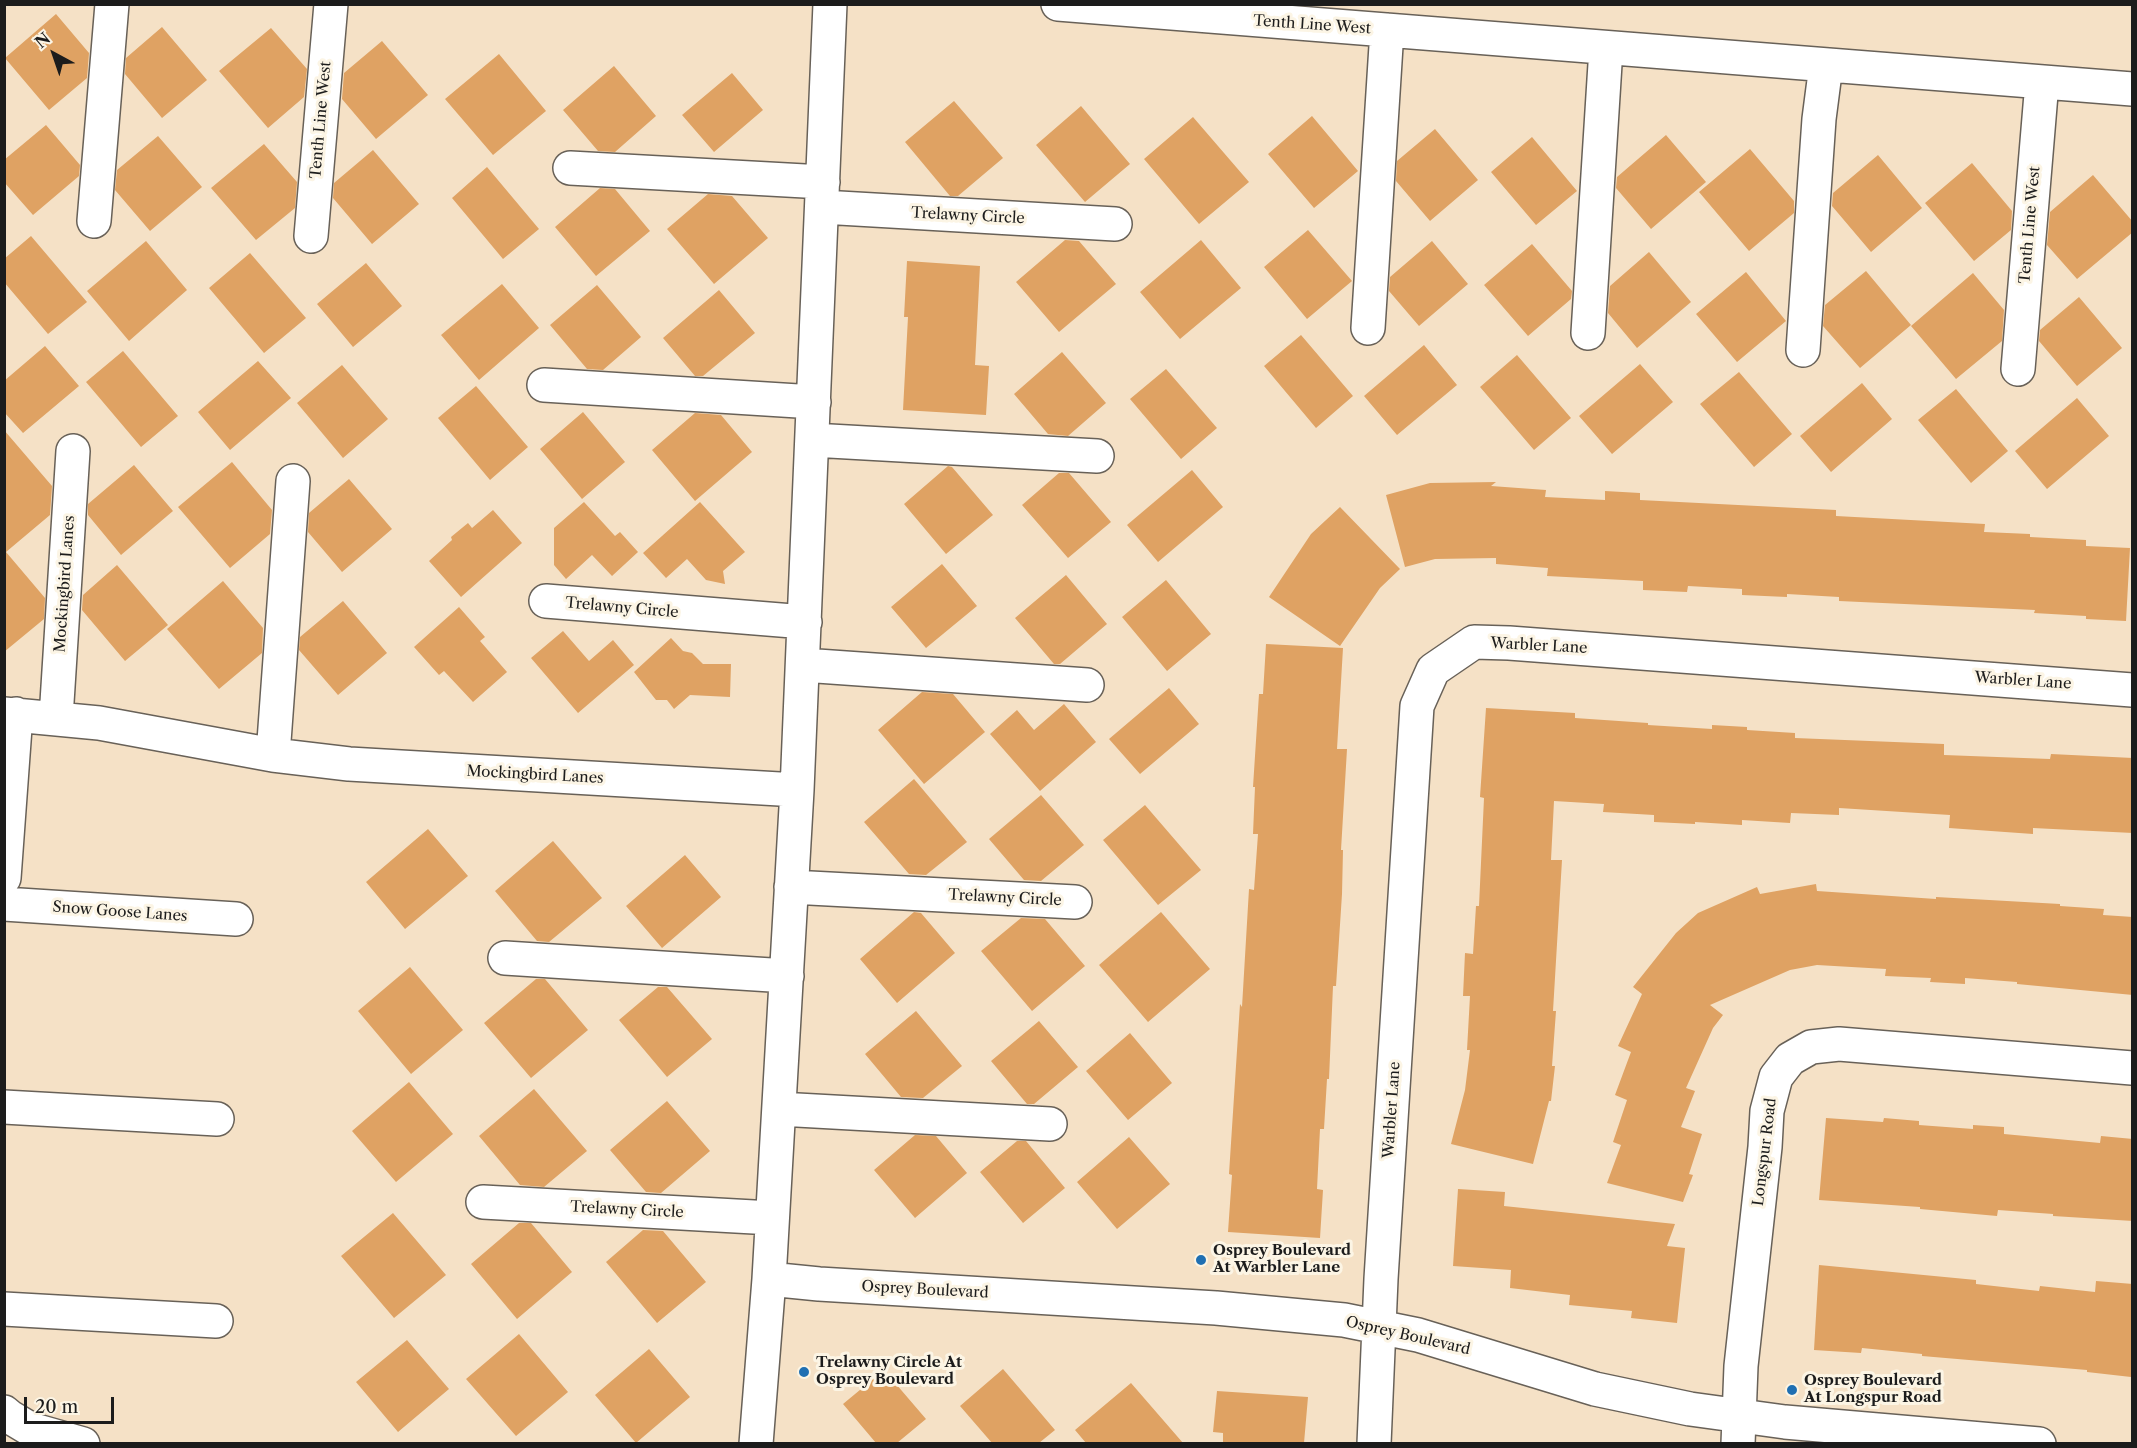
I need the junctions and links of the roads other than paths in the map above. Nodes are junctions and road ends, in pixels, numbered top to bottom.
1 (112, 4) edge
2 (332, 4) edge
3 (830, 4) edge
4 (1058, 4) edge
5 (1387, 30) junction
6 (1606, 48) junction
7 (1826, 65) junction
8 (2042, 82) junction
9 (2133, 89) edge
10 (570, 168) dead end
11 (822, 195) junction
12 (94, 221) dead end
13 (1115, 224) dead end
14 (311, 236) dead end
15 (1368, 328) dead end
16 (1588, 333) dead end
17 (1803, 350) dead end
18 (2018, 369) dead end
19 (544, 385) dead end
20 (814, 402) junction
21 (812, 440) junction
22 (73, 451) dead end
23 (1097, 456) dead end
24 (293, 481) dead end
25 (546, 601) dead end
26 (805, 622) junction
27 (803, 665) junction
28 (1087, 685) dead end
29 (2133, 690) edge
30 (10, 714) edge
31 (56, 718) junction
32 (273, 755) junction
33 (797, 790) junction
34 (5, 876) edge
35 (791, 887) junction
36 (1075, 902) dead end
37 (4, 904) edge
38 (236, 919) dead end
39 (505, 958) dead end
40 (787, 976) junction
41 (2133, 1068) edge
42 (4, 1107) edge
43 (779, 1109) junction
44 (218, 1119) dead end
45 (1050, 1124) dead end
46 (483, 1202) dead end
47 (772, 1218) junction
48 (769, 1279) junction
49 (4, 1309) edge
50 (216, 1321) dead end
51 (1380, 1327) junction
52 (4, 1412) edge
53 (1738, 1430) edge
54 (83, 1443) edge
55 (756, 1443) edge
56 (1374, 1443) edge
57 (2039, 1443) edge

1 - 12 street
2 - 14 street, Tenth Line West
3 - 11 street
4 - 5 street, Tenth Line West
5 - 6 street, Tenth Line West
5 - 15 street, Tenth Line West
6 - 7 street, Tenth Line West
6 - 16 street
7 - 8 street, Tenth Line West
7 - 17 street
8 - 9 street, Tenth Line West
8 - 18 street, Tenth Line West
10 - 11 street, Trelawny Circle
11 - 13 street, Trelawny Circle
11 - 20 street
19 - 20 street
20 - 21 street
21 - 23 street
21 - 26 street
22 - 31 street, Mockingbird Lanes
24 - 32 street
25 - 26 street, Trelawny Circle
26 - 27 street
27 - 28 street
27 - 33 street
29 - 51 street, Warbler Lane
30 - 31 street, Mockingbird Lanes
30 - 34 street
31 - 32 street, Mockingbird Lanes
32 - 33 street, Mockingbird Lanes
33 - 35 street
35 - 36 street, Trelawny Circle
35 - 40 street
37 - 38 street, Snow Goose Lanes
39 - 40 street
40 - 43 street
41 - 53 street, Longspur Road
42 - 44 street
43 - 45 street
43 - 47 street
46 - 47 street, Trelawny Circle
47 - 48 street
48 - 51 street, Osprey Boulevard
48 - 55 street
49 - 50 street
51 - 53 street, Osprey Boulevard
51 - 56 street, Warbler Lane
52 - 54 street
53 - 57 street, Osprey Boulevard

